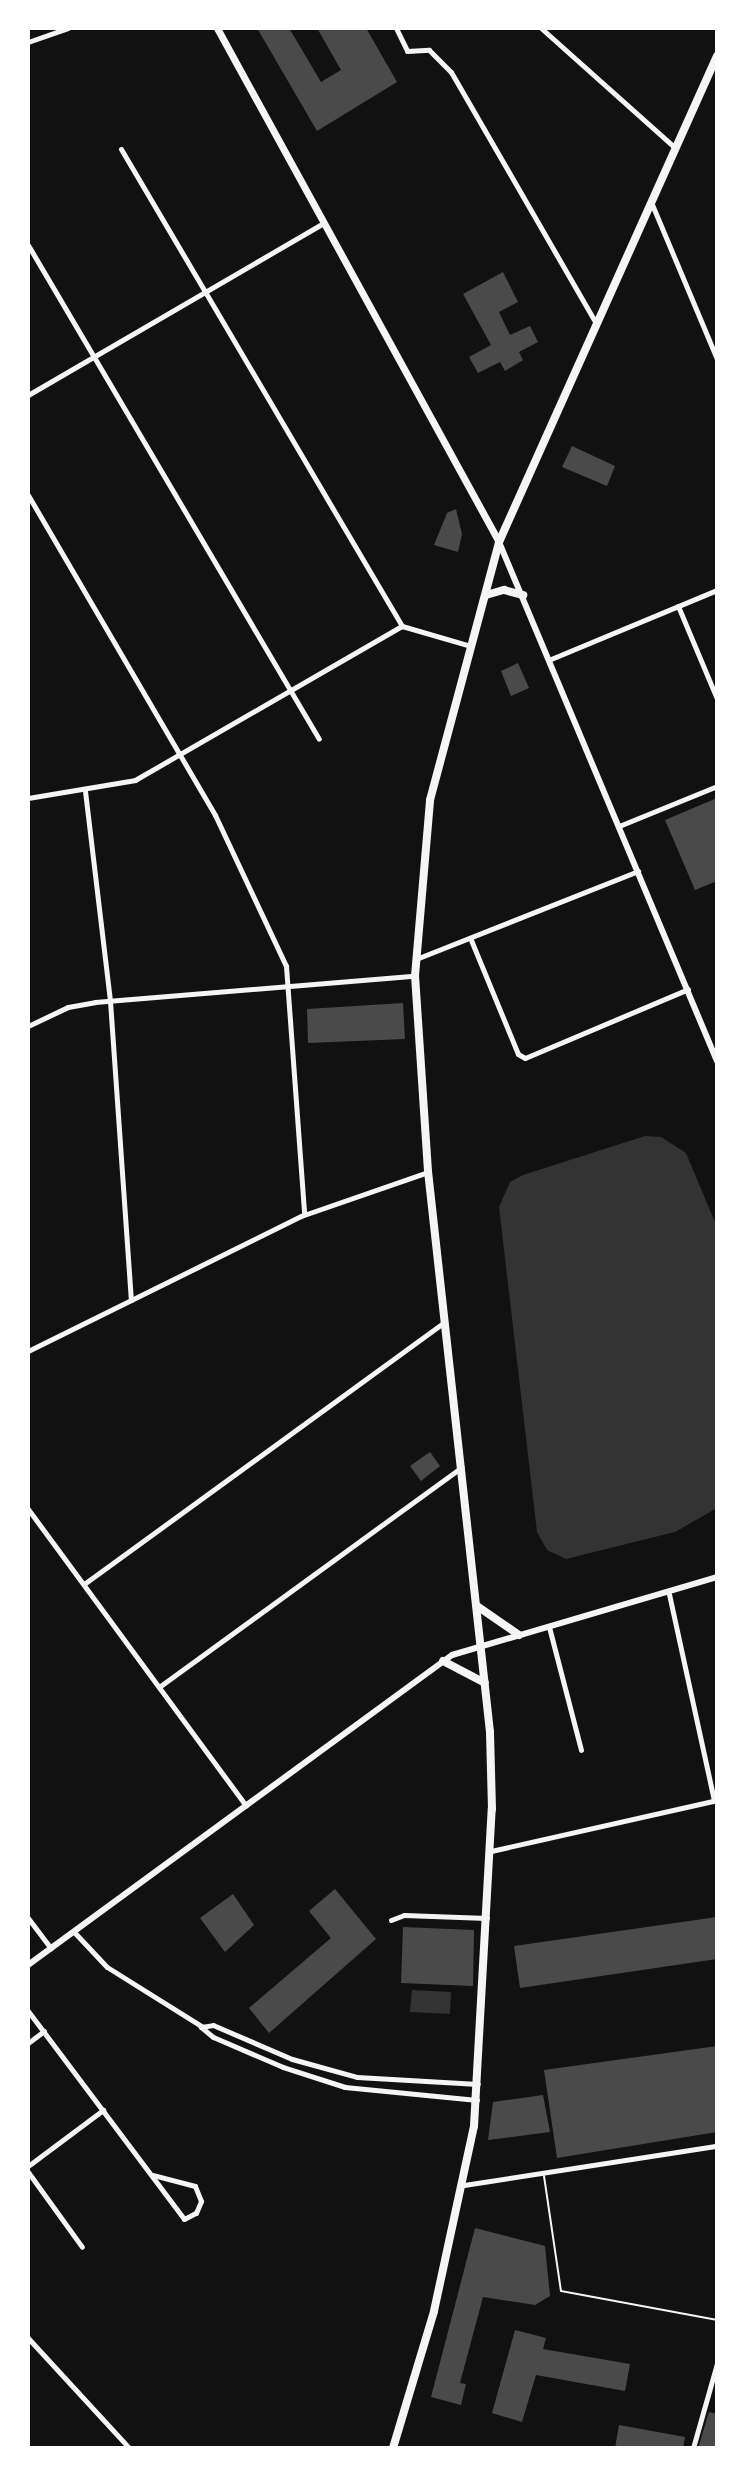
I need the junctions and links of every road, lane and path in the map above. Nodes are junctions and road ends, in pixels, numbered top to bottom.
1 (68, 28) edge
2 (217, 28) edge
3 (396, 28) edge
4 (541, 28) edge
5 (28, 42) edge
6 (717, 56) edge
7 (675, 148) junction
8 (121, 149) dead end
9 (651, 201) junction
10 (323, 223) junction
11 (28, 245) edge
12 (205, 292) junction
13 (596, 323) junction
14 (94, 357) junction
15 (717, 359) edge
16 (28, 395) edge
17 (28, 495) edge
18 (499, 542) junction
19 (717, 590) edge
20 (486, 595) junction
21 (523, 595) junction
22 (678, 606) junction
23 (402, 626) junction
24 (472, 646) junction
25 (551, 659) junction
26 (288, 690) junction
27 (717, 699) edge
28 (319, 739) dead end
29 (179, 754) junction
30 (717, 786) edge
31 (85, 791) junction
32 (28, 798) edge
33 (619, 826) junction
34 (638, 871) junction
35 (471, 940) junction
36 (415, 960) junction
37 (415, 976) junction
38 (289, 983) junction
39 (688, 989) junction
40 (110, 1001) junction
41 (28, 1026) edge
42 (717, 1061) edge
43 (428, 1171) junction
44 (304, 1214) junction
45 (131, 1300) junction
46 (445, 1322) junction
47 (28, 1351) edge
48 (462, 1467) junction
49 (28, 1509) edge
50 (717, 1577) edge
51 (84, 1584) junction
52 (669, 1594) junction
53 (477, 1606) junction
54 (549, 1627) junction
55 (519, 1635) junction
56 (481, 1643) junction
57 (443, 1661) junction
58 (485, 1683) junction
59 (159, 1687) junction
60 (581, 1750) dead end
61 (716, 1800) edge
62 (246, 1806) junction
63 (491, 1851) junction
64 (28, 1918) edge
65 (488, 1918) junction
66 (391, 1920) dead end
67 (74, 1932) junction
68 (51, 1948) junction
69 (28, 1965) edge
70 (28, 2011) edge
71 (201, 2027) junction
72 (44, 2031) junction
73 (28, 2043) edge
74 (479, 2085) junction
75 (477, 2100) junction
76 (103, 2110) junction
77 (717, 2146) edge
78 (28, 2169) edge
79 (153, 2175) junction
80 (543, 2175) junction
81 (464, 2185) junction
82 (82, 2247) dead end
83 (717, 2320) edge
84 (28, 2338) edge
85 (717, 2363) edge
86 (129, 2448) edge
87 (393, 2448) edge
88 (693, 2448) edge

1 - 5 street
2 - 10 main road
3 - 13 street
4 - 7 street
6 - 7 main road
7 - 9 main road
8 - 12 street
9 - 13 main road
9 - 15 street
10 - 12 street
10 - 18 main road
11 - 14 street
12 - 14 street
12 - 23 street
13 - 18 main road
14 - 16 street
14 - 26 street
17 - 29 street
18 - 20 main road
18 - 21 street
19 - 22 street
20 - 21 main road
20 - 24 main road
21 - 25 street
22 - 25 street
22 - 27 street
23 - 24 street
23 - 26 street
24 - 36 main road
25 - 33 street
26 - 28 street
26 - 29 street
29 - 31 street
29 - 38 street
30 - 33 street
31 - 32 street
31 - 40 street
33 - 34 street
34 - 35 street
34 - 39 street
35 - 36 street
35 - 39 street
36 - 37 main road
37 - 38 street
37 - 43 main road
38 - 40 street
38 - 44 street
39 - 42 street
40 - 41 street
40 - 45 street
43 - 44 street
43 - 46 main road
44 - 45 street
45 - 47 street
46 - 48 main road
46 - 51 street
48 - 53 main road
48 - 59 street
49 - 51 street
50 - 52 street
51 - 59 street
52 - 54 street
52 - 61 street
53 - 55 main road
53 - 56 main road
54 - 55 street
54 - 60 street
55 - 56 street
56 - 57 street
56 - 58 main road
57 - 58 main road
57 - 62 street
58 - 63 main road
59 - 62 street
61 - 63 street
62 - 67 street
63 - 65 main road
64 - 68 street
65 - 66 street
65 - 74 main road
67 - 68 street
67 - 71 street
68 - 69 street
70 - 72 street
71 - 74 street
71 - 75 street
72 - 73 street
72 - 76 street
74 - 75 main road
75 - 81 main road
76 - 78 street
76 - 79 street
77 - 80 street
78 - 82 street
79 - 79 street
80 - 81 street
80 - 83 lane
81 - 87 main road
84 - 86 street
85 - 88 street

